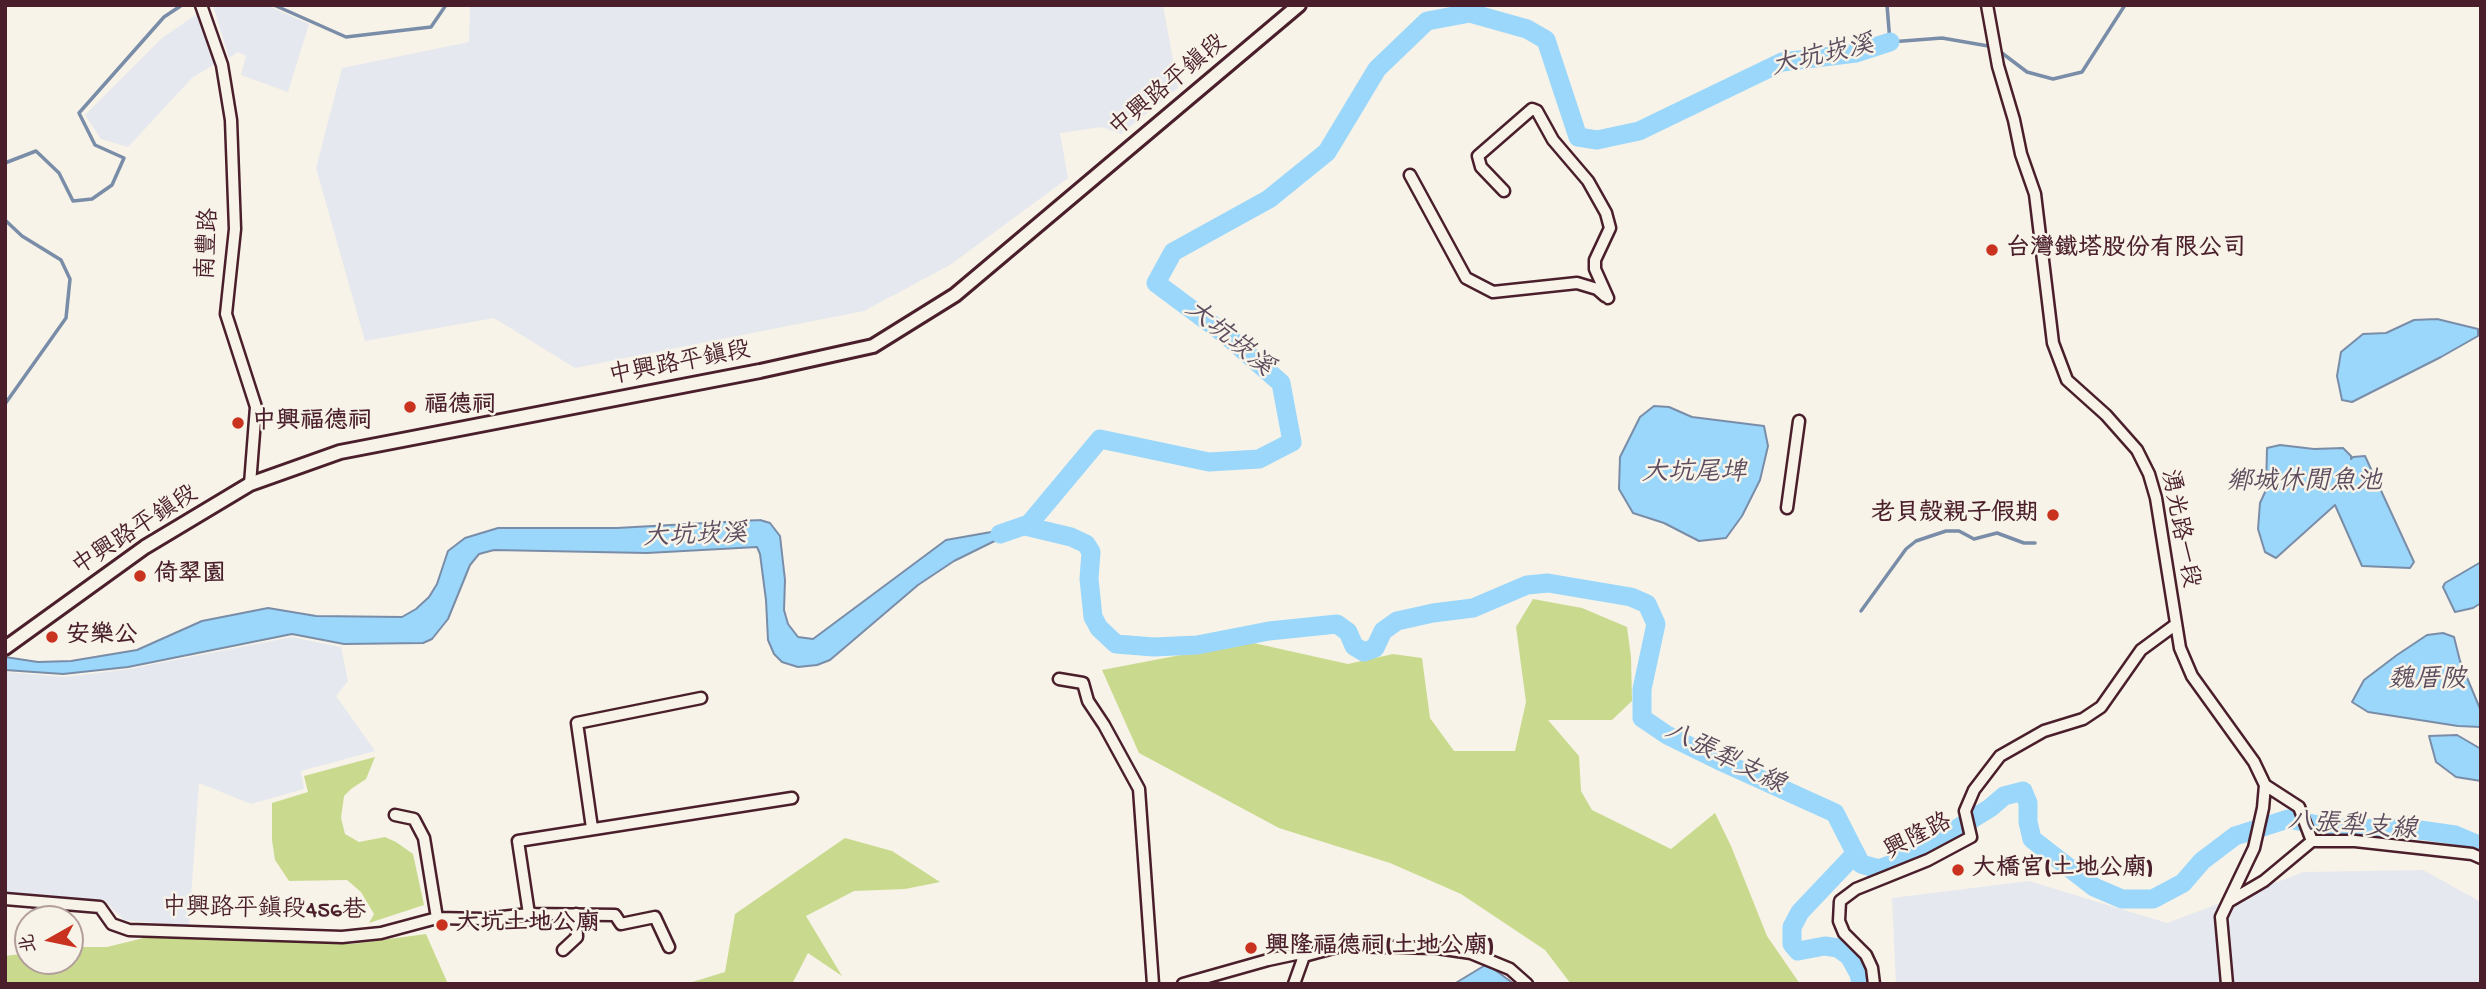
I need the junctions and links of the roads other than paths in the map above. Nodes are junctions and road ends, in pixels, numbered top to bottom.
1 (201, 5) edge
2 (1299, 5) edge
3 (1987, 5) edge
4 (1410, 174) dead end
5 (1504, 191) dead end
6 (1799, 421) dead end
7 (250, 484) junction
8 (1787, 508) dead end
9 (2175, 625) junction
10 (5, 648) edge
11 (1059, 679) dead end
12 (701, 698) dead end
13 (2265, 785) junction
14 (792, 798) dead end
15 (394, 815) dead end
16 (592, 828) junction
17 (2312, 841) junction
18 (2481, 858) edge
19 (5, 899) edge
20 (2228, 902) junction
21 (529, 914) junction
22 (576, 914) junction
23 (437, 918) junction
24 (669, 947) dead end
25 (563, 950) dead end
26 (1304, 956) junction
27 (1153, 984) edge
28 (1183, 984) edge
29 (1294, 984) edge
30 (1527, 984) edge
31 (1874, 984) edge
32 (2227, 984) edge

1 - 7 street, 南豐路
2 - 7 street, 中興路平鎮段
3 - 9 street, 湧光路一段
4 - 5 street
6 - 8 street
7 - 10 street, 中興路平鎮段
9 - 13 street, 湧光路一段
9 - 31 street, 興隆路
11 - 27 street
12 - 16 street
13 - 17 street
13 - 20 street
14 - 16 street
15 - 23 street
16 - 21 street
17 - 18 street
17 - 20 street
19 - 23 street, 中興路平鎮段456巷
20 - 32 street
21 - 22 street, 中興路平鎮段456巷
21 - 23 street, 中興路平鎮段456巷
22 - 24 street, 中興路平鎮段456巷
22 - 25 street
26 - 28 street
26 - 29 street
26 - 30 street

